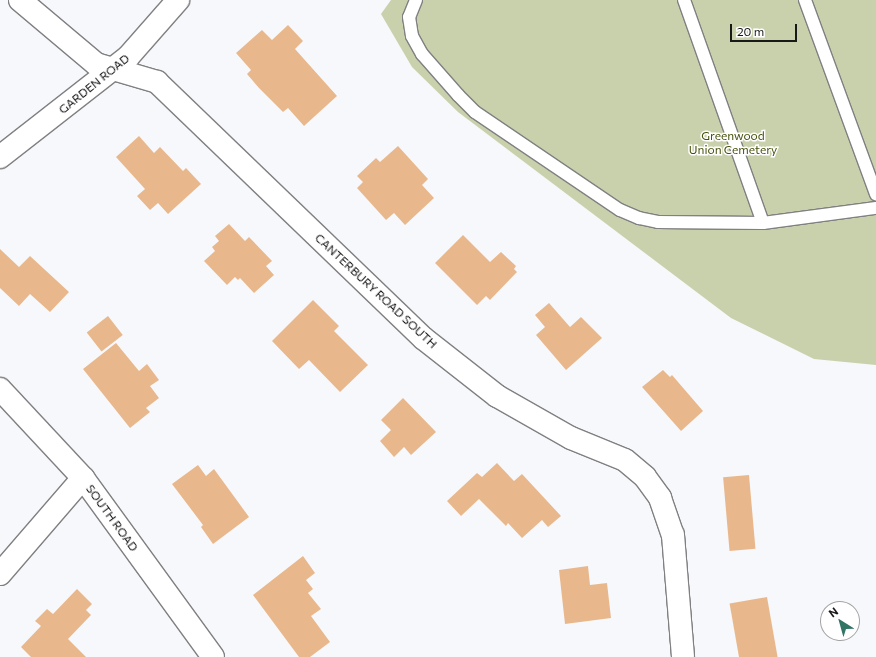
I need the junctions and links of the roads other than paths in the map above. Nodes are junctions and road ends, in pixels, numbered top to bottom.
1 (20, 0) edge
2 (178, 0) edge
3 (416, 0) edge
4 (684, 0) edge
5 (805, 0) edge
6 (111, 71) junction
7 (0, 157) edge
8 (876, 194) edge
9 (876, 208) edge
10 (763, 223) junction
11 (0, 389) edge
12 (83, 478) junction
13 (0, 574) edge
14 (213, 657) edge
15 (683, 657) edge

1 - 6 street, CANTERBURY ROAD SOUTH
2 - 6 street, GARDEN ROAD
3 - 10 lane
4 - 10 lane
5 - 8 lane
6 - 7 street, GARDEN ROAD
6 - 15 street, CANTERBURY ROAD SOUTH
9 - 10 lane
11 - 12 street, SOUTH ROAD
12 - 13 street
12 - 14 street, SOUTH ROAD

